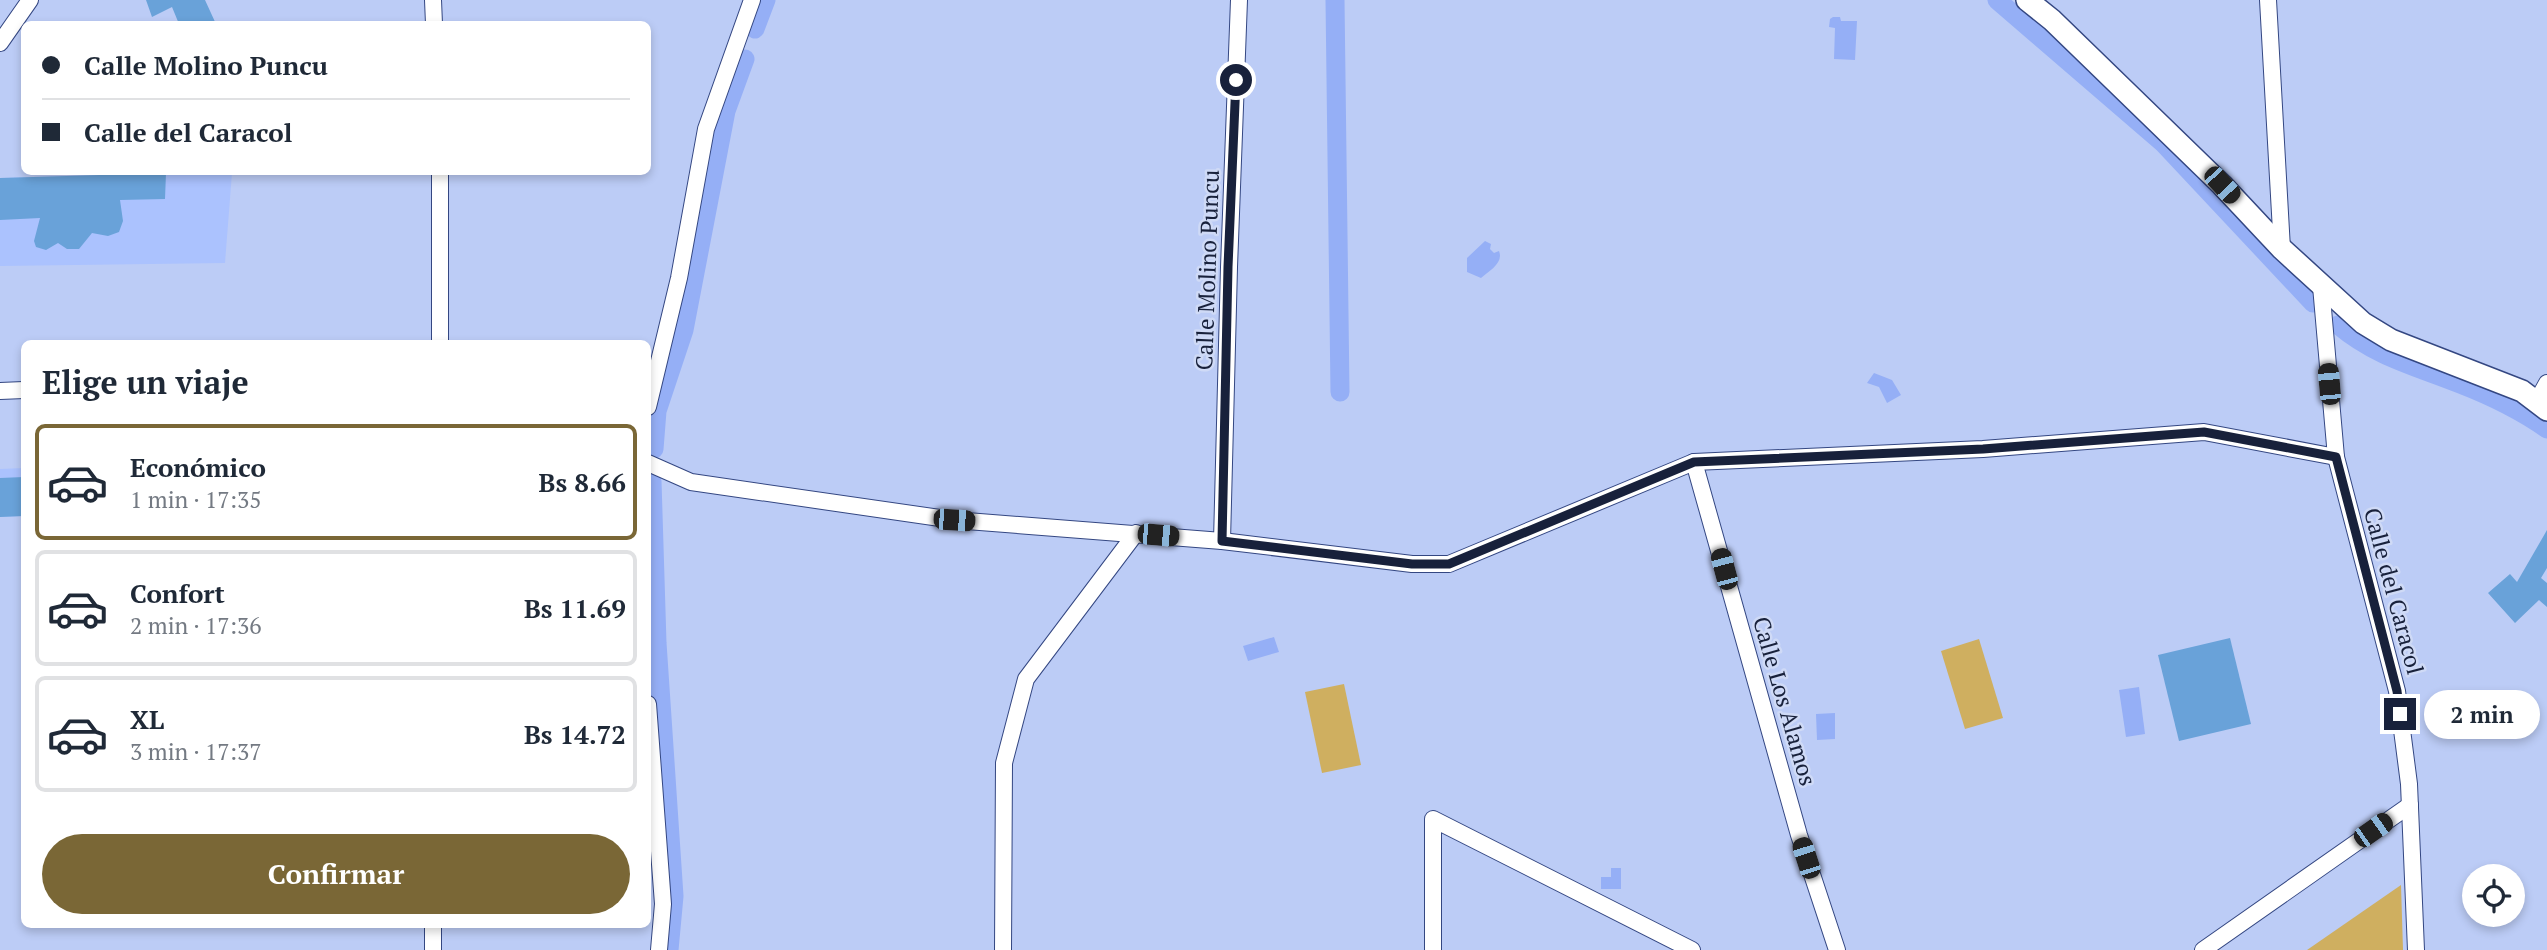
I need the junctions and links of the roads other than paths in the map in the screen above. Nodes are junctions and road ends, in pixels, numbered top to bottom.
1 (30, 0) edge
2 (433, 0) edge
3 (752, 0) edge
4 (1239, 0) edge
5 (2026, 0) edge
6 (2268, 0) edge
7 (434, 21) edge
8 (0, 43) edge
9 (440, 175) edge
10 (2282, 249) junction
11 (2321, 286) junction
12 (440, 340) edge
13 (21, 390) edge
14 (0, 391) edge
15 (651, 395) edge
16 (2544, 398) edge
17 (2336, 457) junction
18 (1694, 462) junction
19 (651, 464) edge
20 (1136, 533) junction
21 (1222, 541) junction
22 (651, 744) edge
23 (2410, 805) junction
24 (433, 928) edge
25 (433, 950) edge
26 (659, 950) edge
27 (1003, 950) edge
28 (1433, 950) edge
29 (1692, 950) edge
30 (1837, 950) edge
31 (2203, 950) edge
32 (2416, 950) edge

1 - 8 street
2 - 7 street
3 - 15 street
4 - 21 street, Calle Molino Puncu
5 - 10 street
6 - 10 street
9 - 12 street
10 - 11 street
11 - 16 street
11 - 17 street, Calle del Caracol
13 - 14 street
17 - 18 street
17 - 23 street, Calle del Caracol
18 - 21 street
18 - 30 street, Calle Los Alamos
19 - 20 street
20 - 21 street
20 - 27 street
22 - 26 street
23 - 31 street
23 - 32 street, Calle del Caracol
24 - 25 street
28 - 29 street

